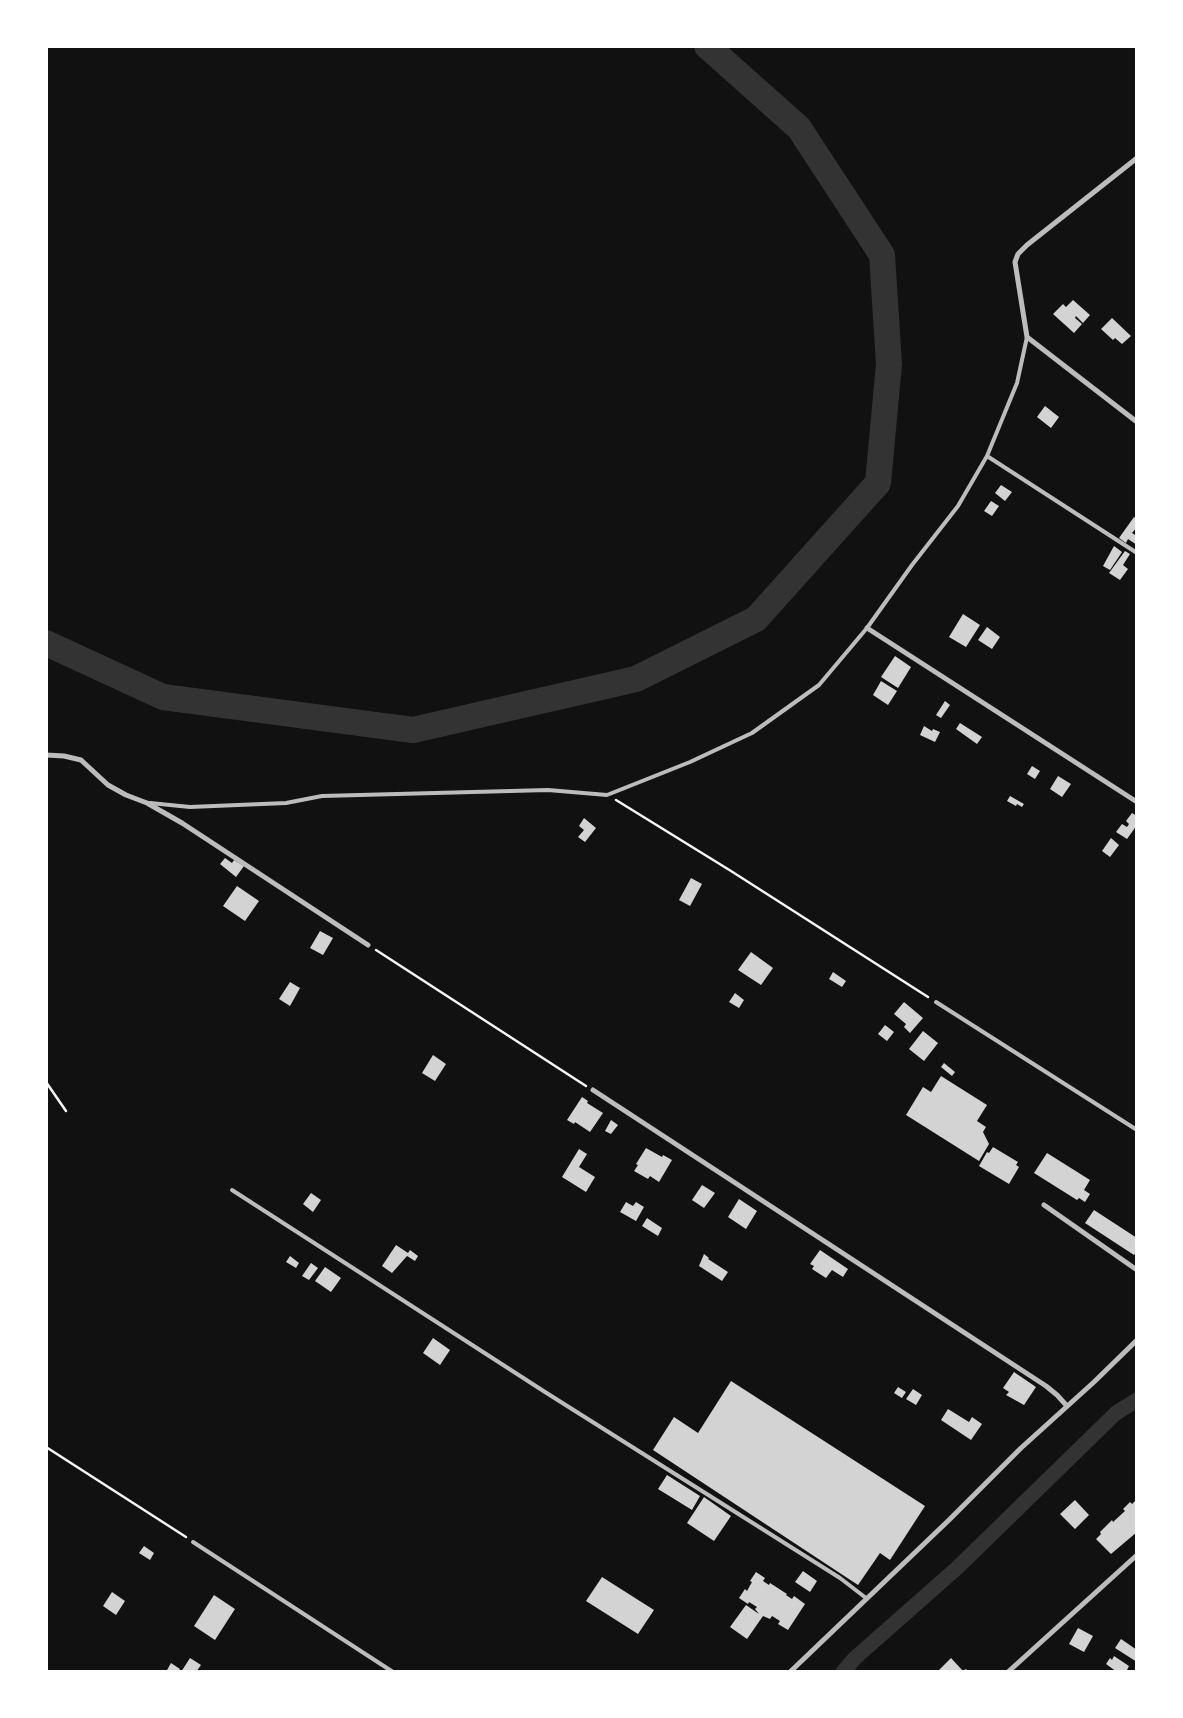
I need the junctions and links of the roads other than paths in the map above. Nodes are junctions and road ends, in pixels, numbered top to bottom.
1 (1137, 158) edge
2 (1027, 337) junction
3 (1137, 422) edge
4 (987, 456) junction
5 (1137, 553) edge
6 (867, 628) junction
7 (46, 755) edge
8 (1137, 802) edge
9 (147, 803) junction
10 (368, 945) road end
11 (936, 1002) road end
12 (593, 1090) road end
13 (1137, 1130) edge
14 (232, 1190) dead end
15 (1044, 1206) dead end
16 (1137, 1270) edge
17 (1137, 1340) edge
18 (1067, 1406) junction
19 (193, 1542) road end
20 (1137, 1555) edge
21 (866, 1598) junction
22 (393, 1672) edge
23 (790, 1672) edge
24 (1008, 1672) edge

1 - 2 street
2 - 3 street
2 - 4 lane
4 - 5 lane
4 - 6 lane
6 - 8 street
6 - 9 lane
7 - 9 street
9 - 10 street
11 - 13 lane
12 - 18 street
14 - 21 lane
15 - 16 street
17 - 18 street
18 - 21 street
19 - 22 lane
20 - 24 street
21 - 23 street

